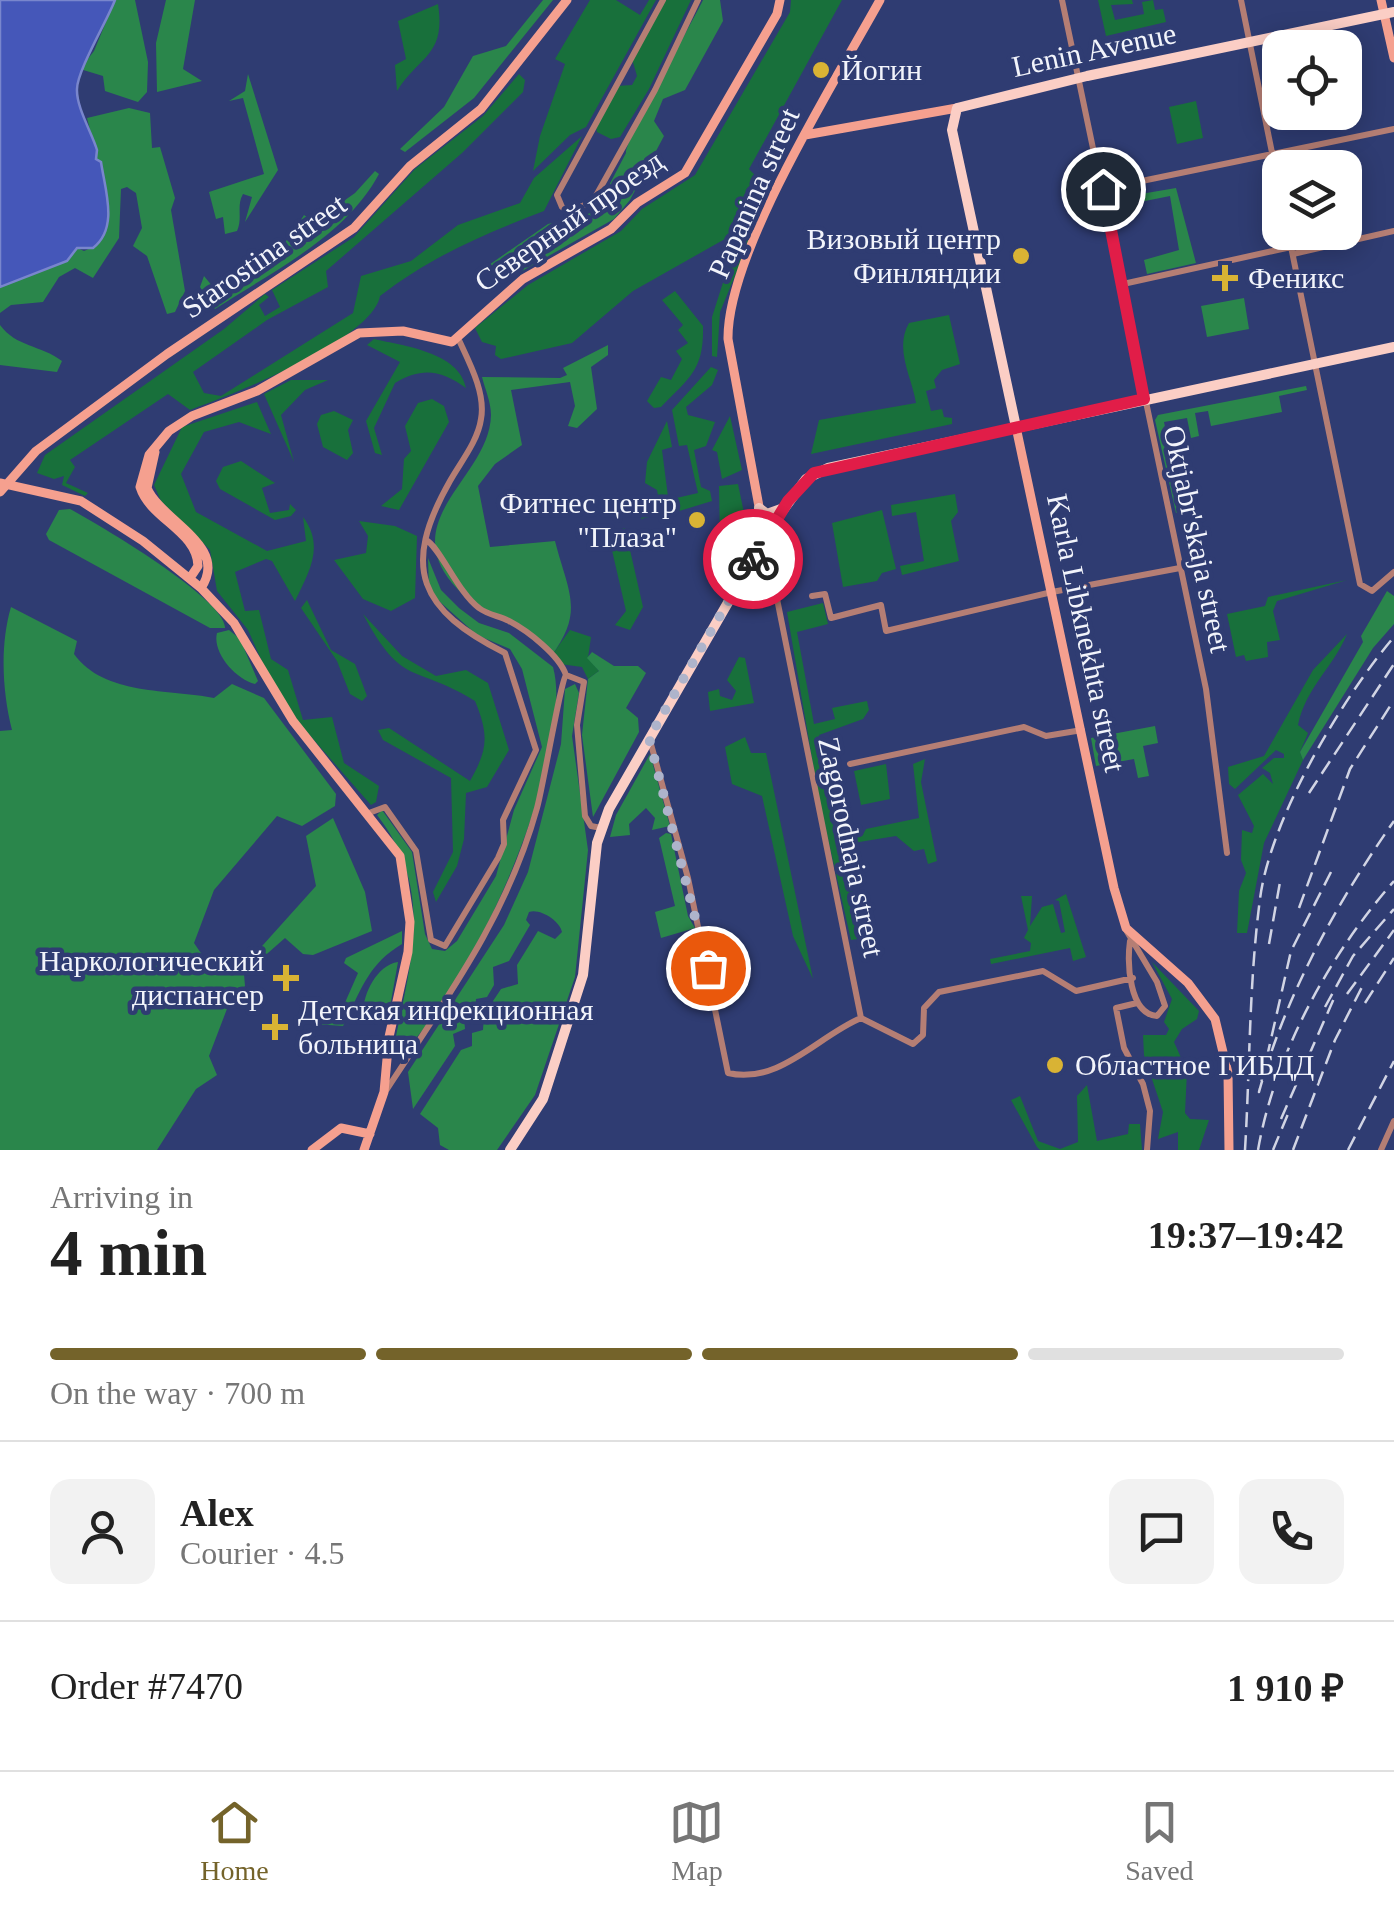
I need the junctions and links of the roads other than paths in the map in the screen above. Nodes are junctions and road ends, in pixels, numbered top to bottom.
1 (567, 0) edge
2 (663, 0) edge
3 (698, 0) edge
4 (780, 0) edge
5 (880, 0) edge
6 (1062, 0) edge
7 (1240, 0) edge
8 (1381, 0) edge
9 (1389, 12) edge
10 (1250, 44) junction
11 (1394, 58) edge
12 (1078, 78) junction
13 (958, 108) junction
14 (1394, 130) edge
15 (805, 135) junction
16 (1271, 150) edge
17 (1292, 150) edge
18 (1262, 156) edge
19 (1103, 189) junction
20 (1394, 231) edge
21 (1362, 237) edge
22 (1292, 250) joint
23 (1122, 284) junction
24 (458, 338) junction
25 (1394, 347) edge
26 (1315, 364) junction
27 (1144, 399) junction
28 (1016, 427) junction
29 (158, 445) junction
30 (26, 461) junction
31 (2, 486) edge
32 (44, 490) junction
33 (788, 501) junction
34 (759, 508) junction
35 (765, 539) junction
36 (426, 540) junction
37 (751, 563) junction
38 (769, 563) junction
39 (1180, 568) junction
40 (1394, 572) edge
41 (190, 578) junction
42 (202, 588) junction
43 (1052, 592) junction
44 (812, 596) dead end
45 (566, 676) junction
46 (1082, 730) junction
47 (649, 738) junction
48 (850, 764) dead end
49 (369, 813) junction
50 (600, 828) junction
51 (1228, 854) dead end
52 (1126, 928) junction
53 (1130, 940) junction
54 (1133, 978) junction
55 (1136, 1002) junction
56 (862, 1018) junction
57 (384, 1092) junction
58 (1394, 1121) edge
59 (370, 1134) junction
60 (312, 1150) edge
61 (364, 1150) edge
62 (510, 1150) edge
63 (1147, 1150) edge
64 (1229, 1150) edge
65 (1381, 1150) edge

1 - 30 street, Starostina street
2 - 3 street
4 - 24 street, Северный проезд
5 - 15 street, Papanina street
6 - 12 street, Oktjabr'skaja street
7 - 10 street
8 - 9 street
9 - 10 main road, Lenin Avenue
9 - 11 street
10 - 12 main road, Lenin Avenue
10 - 16 street
12 - 13 main road, Lenin Avenue
12 - 19 street, Oktjabr'skaja street
13 - 15 street, Lenin Avenue
13 - 28 main road, Karla Libknekhta street
14 - 17 street
15 - 34 street, Papanina street
18 - 19 street
19 - 23 street, Oktjabr'skaja street
20 - 21 street
22 - 23 street
22 - 26 street
23 - 27 street, Oktjabr'skaja street
24 - 29 street
24 - 36 street
25 - 26 main road
26 - 27 main road
26 - 40 street
27 - 28 main road
27 - 39 street, Oktjabr'skaja street
28 - 33 main road
28 - 43 street, Karla Libknekhta street
29 - 41 street
29 - 42 street
30 - 31 street, Starostina street
30 - 32 street
31 - 32 street
32 - 41 street
33 - 34 main road
33 - 35 main road
34 - 35 street, Papanina street
35 - 37 main road
35 - 38 street, Zagorodnaja street
36 - 45 street
36 - 49 street
37 - 38 main road
37 - 47 main road
38 - 56 street, Zagorodnaja street
39 - 43 street
39 - 51 street, Oktjabr'skaja street
41 - 42 street
42 - 49 street
43 - 44 street
43 - 46 street, Karla Libknekhta street
45 - 50 street
45 - 57 street
46 - 48 street
46 - 52 street, Karla Libknekhta street
47 - 50 main road
47 - 56 street
49 - 57 street
50 - 62 main road
52 - 53 street, Karla Libknekhta street
52 - 64 street
53 - 54 street, Karla Libknekhta street
53 - 55 street
54 - 55 street, Karla Libknekhta street
54 - 56 street
55 - 63 street
57 - 59 street
58 - 65 street
59 - 60 street
59 - 61 street

